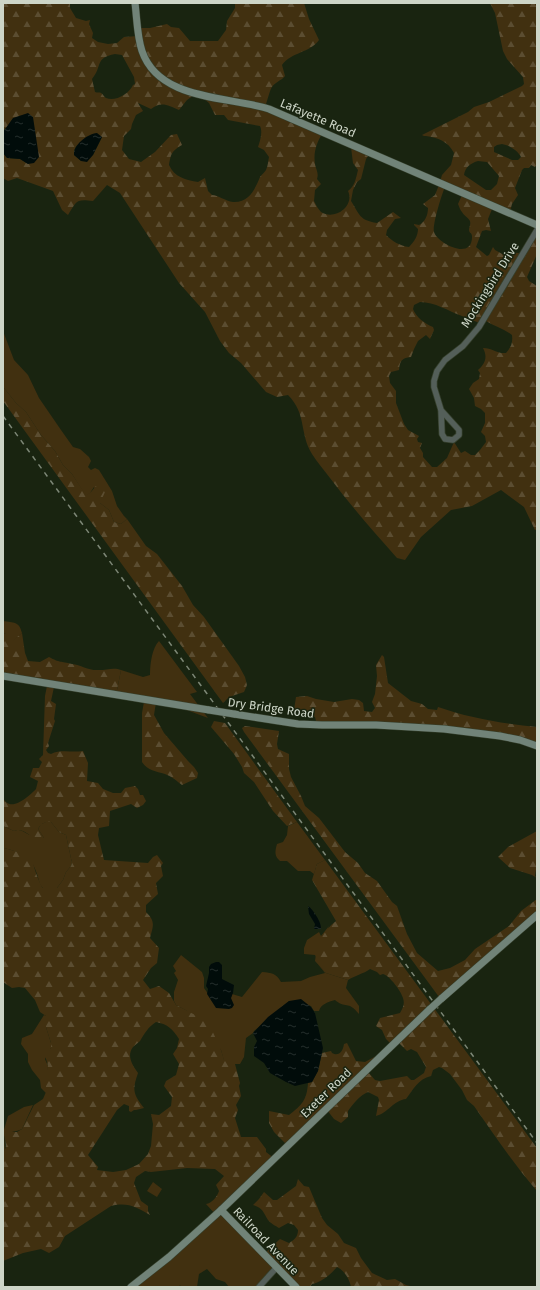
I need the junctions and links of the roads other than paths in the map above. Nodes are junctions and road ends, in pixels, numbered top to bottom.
1 (135, 3) edge
2 (537, 225) edge
3 (537, 230) edge
4 (441, 410) junction
5 (3, 676) edge
6 (537, 746) edge
7 (537, 915) edge
8 (221, 1210) junction
9 (277, 1268) junction
10 (131, 1287) edge
11 (259, 1287) edge
12 (296, 1287) edge

1 - 2 street, Lafayette Road
3 - 4 street, Mockingbird Drive
4 - 4 street, Mockingbird Drive
5 - 6 street, Dry Bridge Road, bridge
7 - 8 street, Exeter Road, bridge
8 - 9 street, Railroad Avenue
8 - 10 street, Exeter Road
9 - 11 street
9 - 12 street, Railroad Avenue

